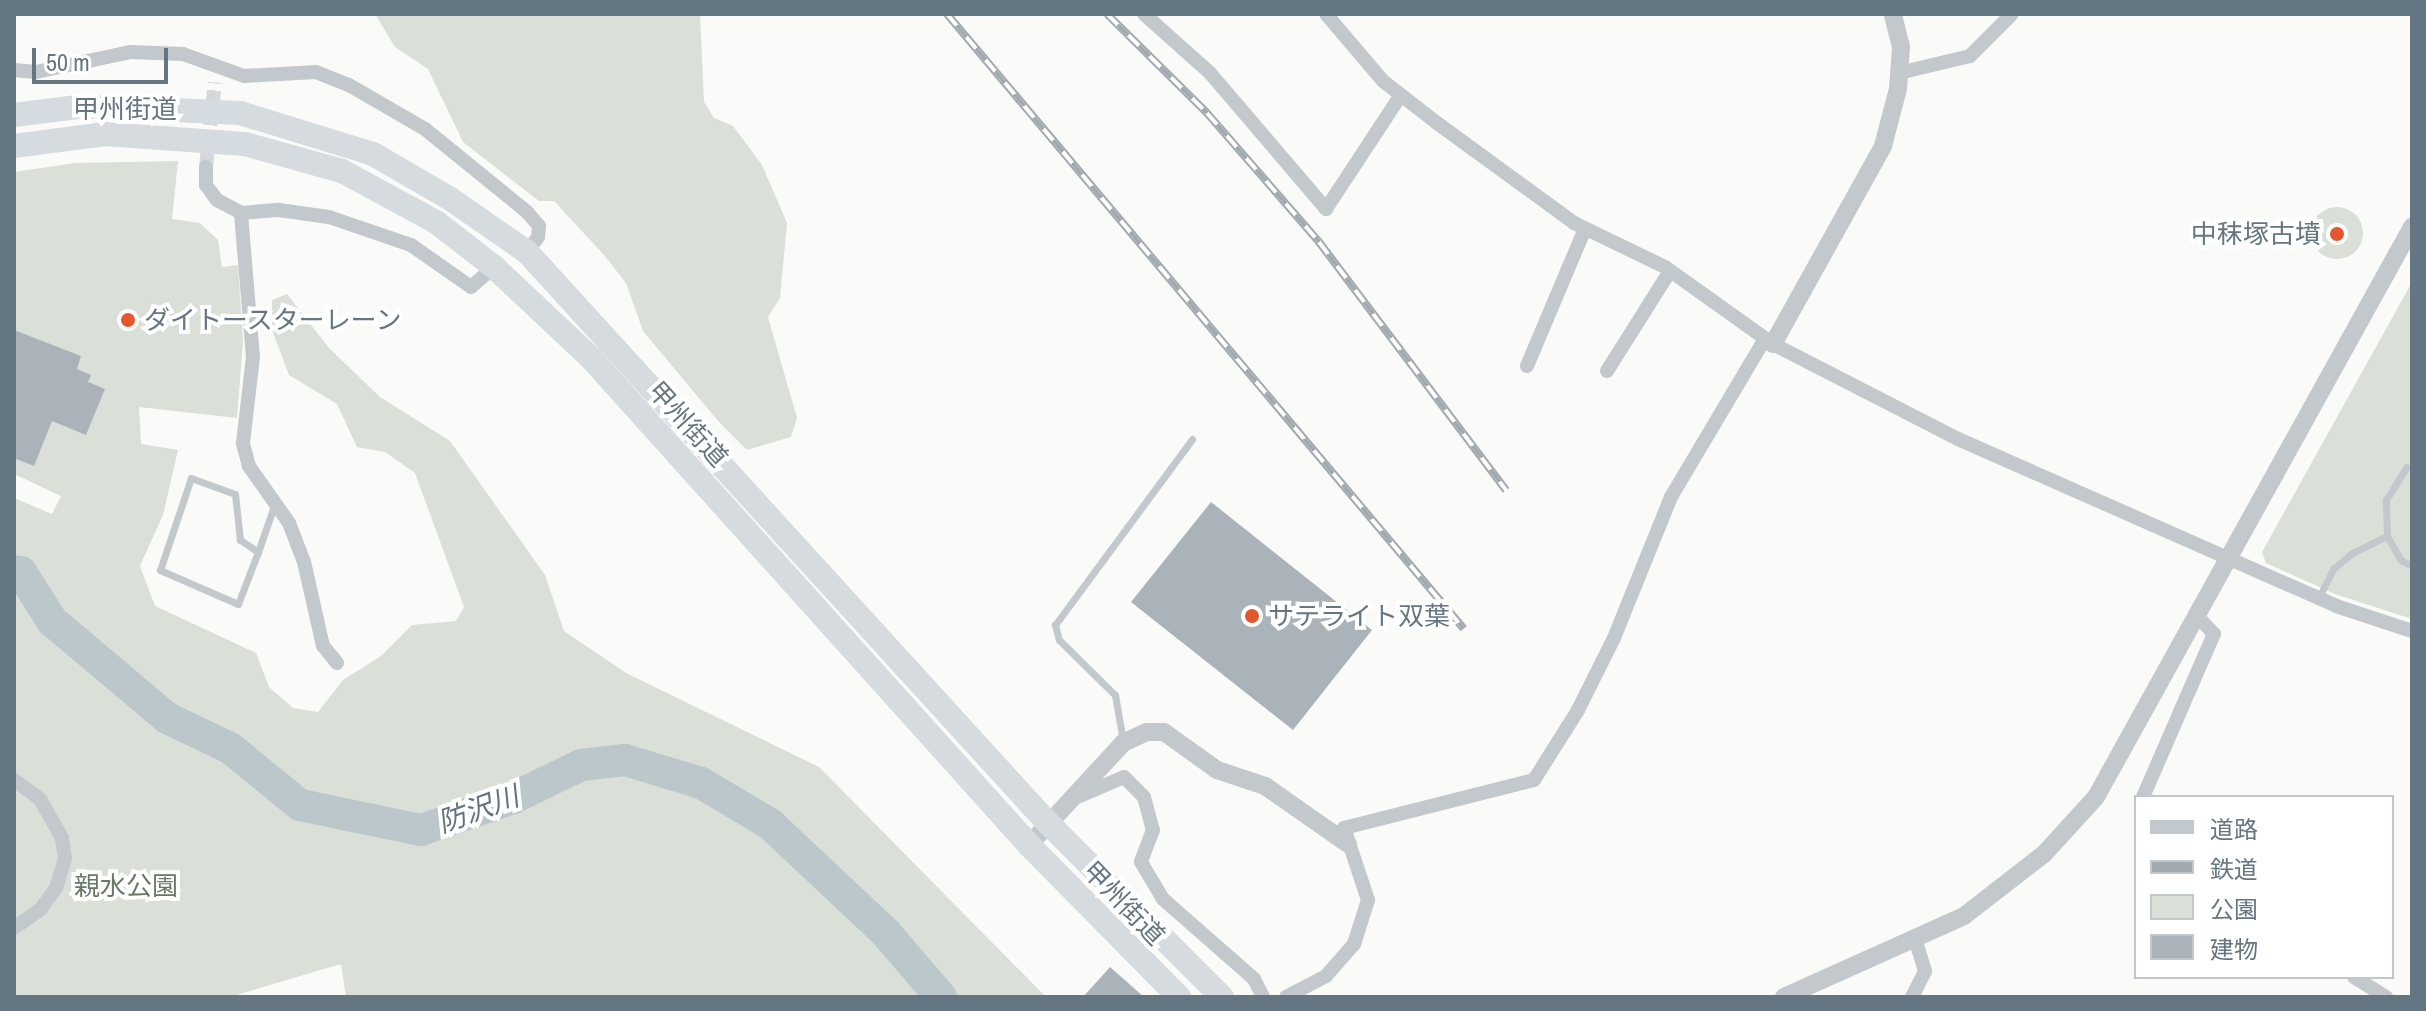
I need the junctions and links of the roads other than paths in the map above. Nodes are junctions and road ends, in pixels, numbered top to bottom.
1 (1144, 14) edge
2 (1326, 14) edge
3 (1893, 14) edge
4 (2012, 14) edge
5 (14, 70) edge
6 (1899, 73) junction
7 (1401, 95) junction
8 (14, 115) edge
9 (14, 146) edge
10 (206, 167) tunnel mouth
11 (241, 213) junction
12 (2412, 227) edge
13 (1585, 229) junction
14 (527, 252) junction
15 (494, 267) junction
16 (1670, 271) junction
17 (1769, 342) junction
18 (1527, 366) dead end
19 (1607, 371) dead end
20 (1192, 439) dead end
21 (2407, 467) dead end
22 (275, 504) junction
23 (2387, 536) junction
24 (258, 552) junction
25 (2228, 560) junction
26 (2412, 566) edge
27 (2318, 599) junction
28 (2197, 616) junction
29 (2412, 631) edge
30 (337, 663) dead end
31 (1123, 743) junction
32 (14, 780) edge
33 (2144, 795) edge
34 (1067, 801) junction
35 (1047, 822) junction
36 (1348, 844) junction
37 (1029, 845) junction
38 (14, 928) edge
39 (1915, 939) junction
40 (2357, 979) edge
41 (1179, 997) edge
42 (1222, 997) edge
43 (1263, 997) edge
44 (1286, 997) edge
45 (1784, 997) edge
46 (1912, 997) edge
47 (2386, 997) edge

1 - 7 street
2 - 7 street
3 - 6 street
4 - 6 street
5 - 14 street
6 - 17 street
7 - 13 street
8 - 14 highway, 甲州街道
9 - 15 highway, 甲州街道
10 - 11 street
11 - 15 street
11 - 22 street
12 - 25 street
13 - 16 street
13 - 18 street
14 - 35 highway, 甲州街道
15 - 37 highway, 甲州街道
16 - 17 street
16 - 19 street
17 - 25 street
17 - 36 street
20 - 31 lane
21 - 23 lane
22 - 24 lane
22 - 30 street
23 - 26 lane
23 - 27 lane
24 - 24 lane
25 - 27 street
25 - 28 street
27 - 29 street
28 - 33 street
28 - 39 street
31 - 34 street
31 - 36 street
32 - 38 street
34 - 35 street
34 - 43 street
35 - 37 street
35 - 42 highway, 甲州街道
36 - 44 street
37 - 41 highway, 甲州街道
39 - 45 street
39 - 46 street
40 - 47 street

